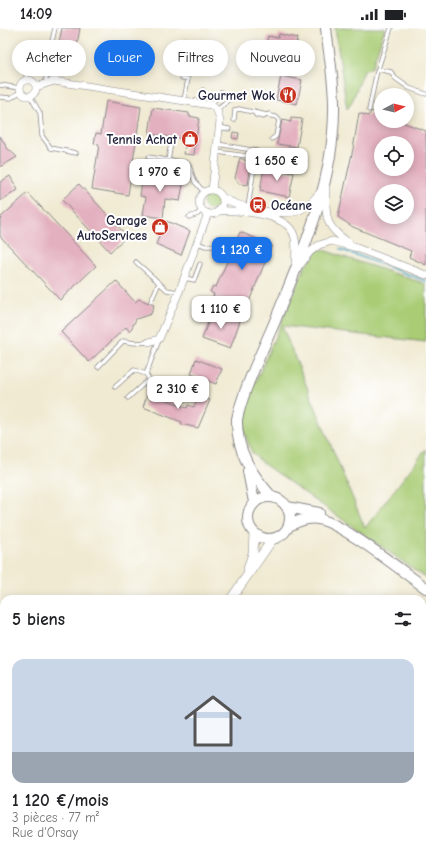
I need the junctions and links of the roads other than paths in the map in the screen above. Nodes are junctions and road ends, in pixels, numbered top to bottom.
1 (55, 28) edge
2 (391, 28) edge
3 (325, 30) edge
4 (378, 68) junction
5 (26, 76) edge
6 (182, 78) dead end
7 (28, 80) junction
8 (46, 84) junction
9 (0, 85) edge
10 (36, 87) junction
11 (20, 90) junction
12 (203, 90) dead end
13 (221, 92) dead end
14 (426, 94) edge
15 (30, 96) junction
16 (234, 96) dead end
17 (0, 97) edge
18 (184, 100) junction
19 (201, 102) junction
20 (211, 105) junction
21 (217, 110) junction
22 (369, 110) dead end
23 (234, 120) dead end
24 (219, 127) junction
25 (229, 129) dead end
26 (272, 139) dead end
27 (171, 143) dead end
28 (217, 143) junction
29 (216, 151) junction
30 (76, 153) dead end
31 (148, 157) dead end
32 (263, 158) dead end
33 (168, 160) junction
34 (166, 173) dead end
35 (326, 182) junction
36 (212, 190) junction
37 (204, 192) junction
38 (222, 197) junction
39 (248, 207) junction
40 (201, 209) junction
41 (218, 211) junction
42 (208, 214) junction
43 (189, 217) dead end
44 (198, 243) junction
45 (223, 246) dead end
46 (354, 247) junction
47 (136, 262) dead end
48 (200, 264) dead end
49 (294, 272) junction
50 (426, 275) edge
51 (185, 278) junction
52 (159, 283) junction
53 (179, 292) junction
54 (151, 301) dead end
55 (159, 339) junction
56 (149, 342) joint
57 (98, 367) dead end
58 (146, 374) junction
59 (149, 379) junction
60 (115, 387) dead end
61 (128, 398) dead end
62 (194, 398) dead end
63 (246, 461) junction
64 (272, 497) junction
65 (254, 502) junction
66 (287, 508) junction
67 (289, 526) junction
68 (345, 531) junction
69 (254, 534) junction
70 (272, 540) junction
71 (246, 576) junction
72 (426, 588) edge
73 (234, 595) edge

1 - 8 lane
2 - 4 lane
3 - 35 main road
4 - 14 lane
4 - 22 lane
5 - 7 lane
6 - 18 lane
7 - 10 street
7 - 11 street
8 - 10 street
8 - 18 street
9 - 11 lane
10 - 15 street
11 - 15 street
11 - 17 lane
12 - 19 lane
13 - 20 lane
15 - 30 lane
16 - 21 lane
18 - 19 street
19 - 20 street
20 - 21 street
21 - 24 street
23 - 26 lane
24 - 25 lane
24 - 28 street
27 - 33 lane
28 - 29 street
28 - 32 lane
29 - 36 street
29 - 39 lane
31 - 33 lane
33 - 34 lane
33 - 37 lane
35 - 39 street
35 - 46 street
35 - 49 main road
36 - 37 street
36 - 38 street
37 - 40 street
38 - 39 street
38 - 41 street
40 - 42 street
40 - 43 lane
41 - 42 street
41 - 49 street
42 - 44 street
44 - 45 lane
44 - 51 street
46 - 49 street
46 - 50 street
47 - 52 lane
48 - 51 lane
49 - 63 main road
51 - 53 street
52 - 53 lane
52 - 54 lane
53 - 55 street
55 - 56 street
55 - 58 lane
56 - 57 lane
58 - 59 lane
58 - 60 lane
59 - 61 lane
59 - 62 lane
63 - 64 main road
63 - 65 main road
64 - 65 main road
64 - 66 main road
65 - 69 main road
66 - 67 main road
66 - 68 main road
67 - 68 main road
67 - 70 main road
68 - 72 main road
69 - 70 main road
69 - 71 main road
70 - 71 main road
71 - 73 main road

